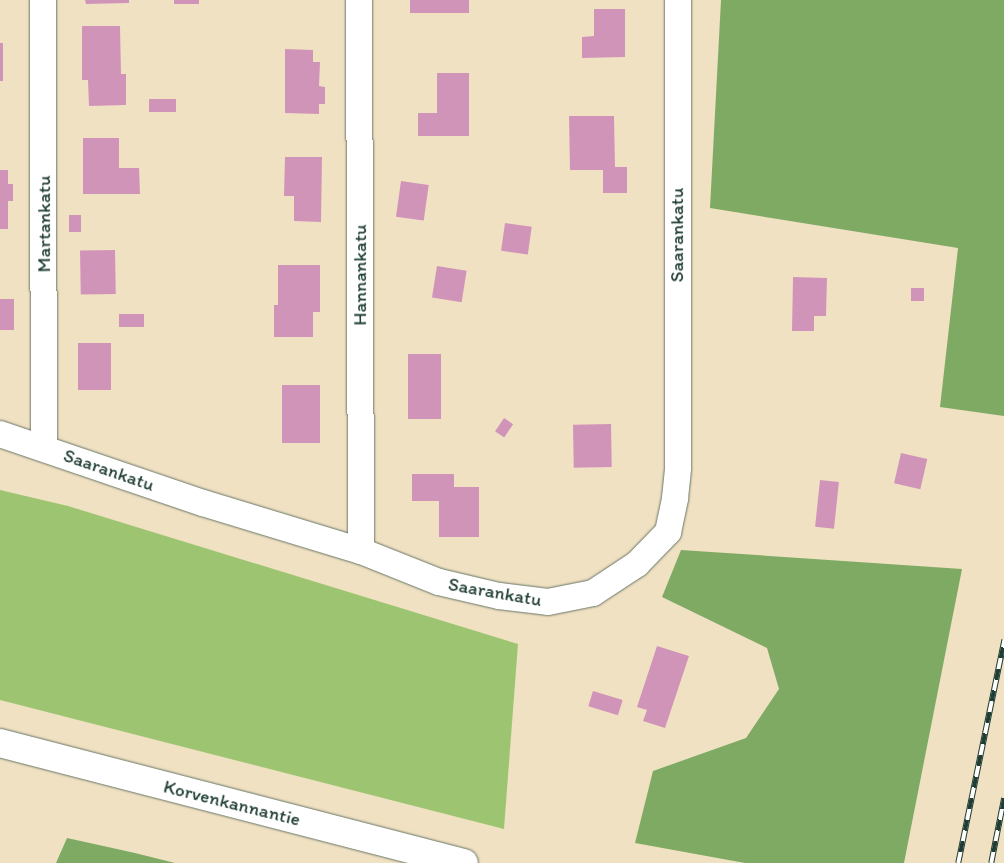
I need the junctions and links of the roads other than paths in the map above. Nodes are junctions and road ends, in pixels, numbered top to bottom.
1 (43, 0) edge
2 (359, 0) edge
3 (678, 0) edge
4 (0, 434) edge
5 (44, 448) junction
6 (361, 551) junction
7 (0, 743) edge
8 (464, 863) edge

1 - 5 street, Martankatu
2 - 6 street, Hannankatu
3 - 6 street, Saarankatu
4 - 5 street, Saarankatu
5 - 6 street, Saarankatu
7 - 8 main road, Korvenkannantie

